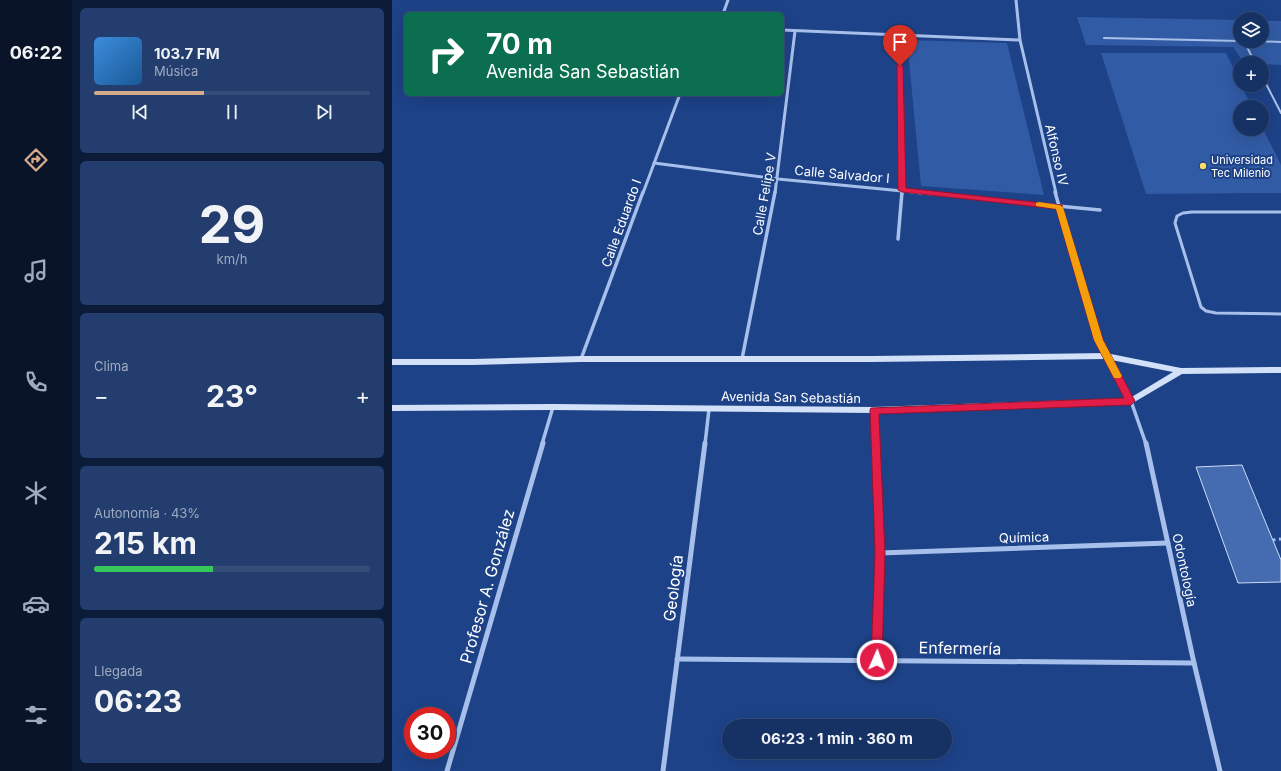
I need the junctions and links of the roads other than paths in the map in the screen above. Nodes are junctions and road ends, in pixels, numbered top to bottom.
1 (728, 0) edge
2 (1016, 0) edge
3 (724, 12) edge
4 (784, 30) edge
5 (795, 31) junction
6 (899, 35) junction
7 (1104, 38) dead end
8 (1020, 40) junction
9 (1233, 41) edge
10 (1269, 42) edge
11 (1281, 42) edge
12 (1269, 90) edge
13 (679, 96) edge
14 (1281, 113) edge
15 (654, 163) junction
16 (778, 179) junction
17 (902, 190) junction
18 (1059, 207) junction
19 (1100, 210) dead end
20 (1281, 212) edge
21 (898, 239) dead end
22 (1281, 314) edge
23 (1106, 356) junction
24 (581, 359) junction
25 (742, 359) junction
26 (392, 362) edge
27 (1281, 370) edge
28 (1181, 371) junction
29 (1118, 378) joint
30 (1131, 401) junction
31 (553, 407) junction
32 (392, 408) edge
33 (709, 409) junction
34 (874, 410) junction
35 (1168, 543) junction
36 (880, 553) junction
37 (677, 659) junction
38 (877, 660) junction
39 (1194, 663) junction
40 (447, 771) edge
41 (663, 771) edge
42 (1220, 771) edge

1 - 3 street
2 - 8 street, Alfonso IV
4 - 5 street
5 - 6 street
5 - 16 street, Calle Felipe V
6 - 8 street
6 - 17 street
7 - 9 lane
8 - 18 street, Alfonso IV
10 - 11 lane
12 - 14 lane
13 - 15 street, Calle Eduardo I
15 - 16 street, Calle Salvador I
15 - 24 street, Calle Eduardo I
16 - 17 street, Calle Salvador I
16 - 25 street, Calle Felipe V
17 - 18 street, Calle Salvador I
17 - 21 street
18 - 19 street, Calle Salvador I
18 - 23 street, Alfonso IV
20 - 22 lane
23 - 25 main road
23 - 28 main road
23 - 29 street, Alfonso IV
24 - 25 main road
24 - 26 main road
27 - 28 main road
28 - 30 main road, Avenida San Sebastián
29 - 30 street, Odontología
30 - 34 main road, Avenida San Sebastián
30 - 35 street, Odontología
31 - 32 main road, Avenida San Sebastián
31 - 33 main road, Avenida San Sebastián
31 - 40 street, Profesor A. González
33 - 34 main road, Avenida San Sebastián
33 - 37 street, Geología
34 - 36 street
35 - 36 street, Química
35 - 39 street, Odontología
36 - 38 street
37 - 38 street, Enfermería
37 - 41 street, Geología
38 - 39 street, Enfermería
39 - 42 street, Odontología

